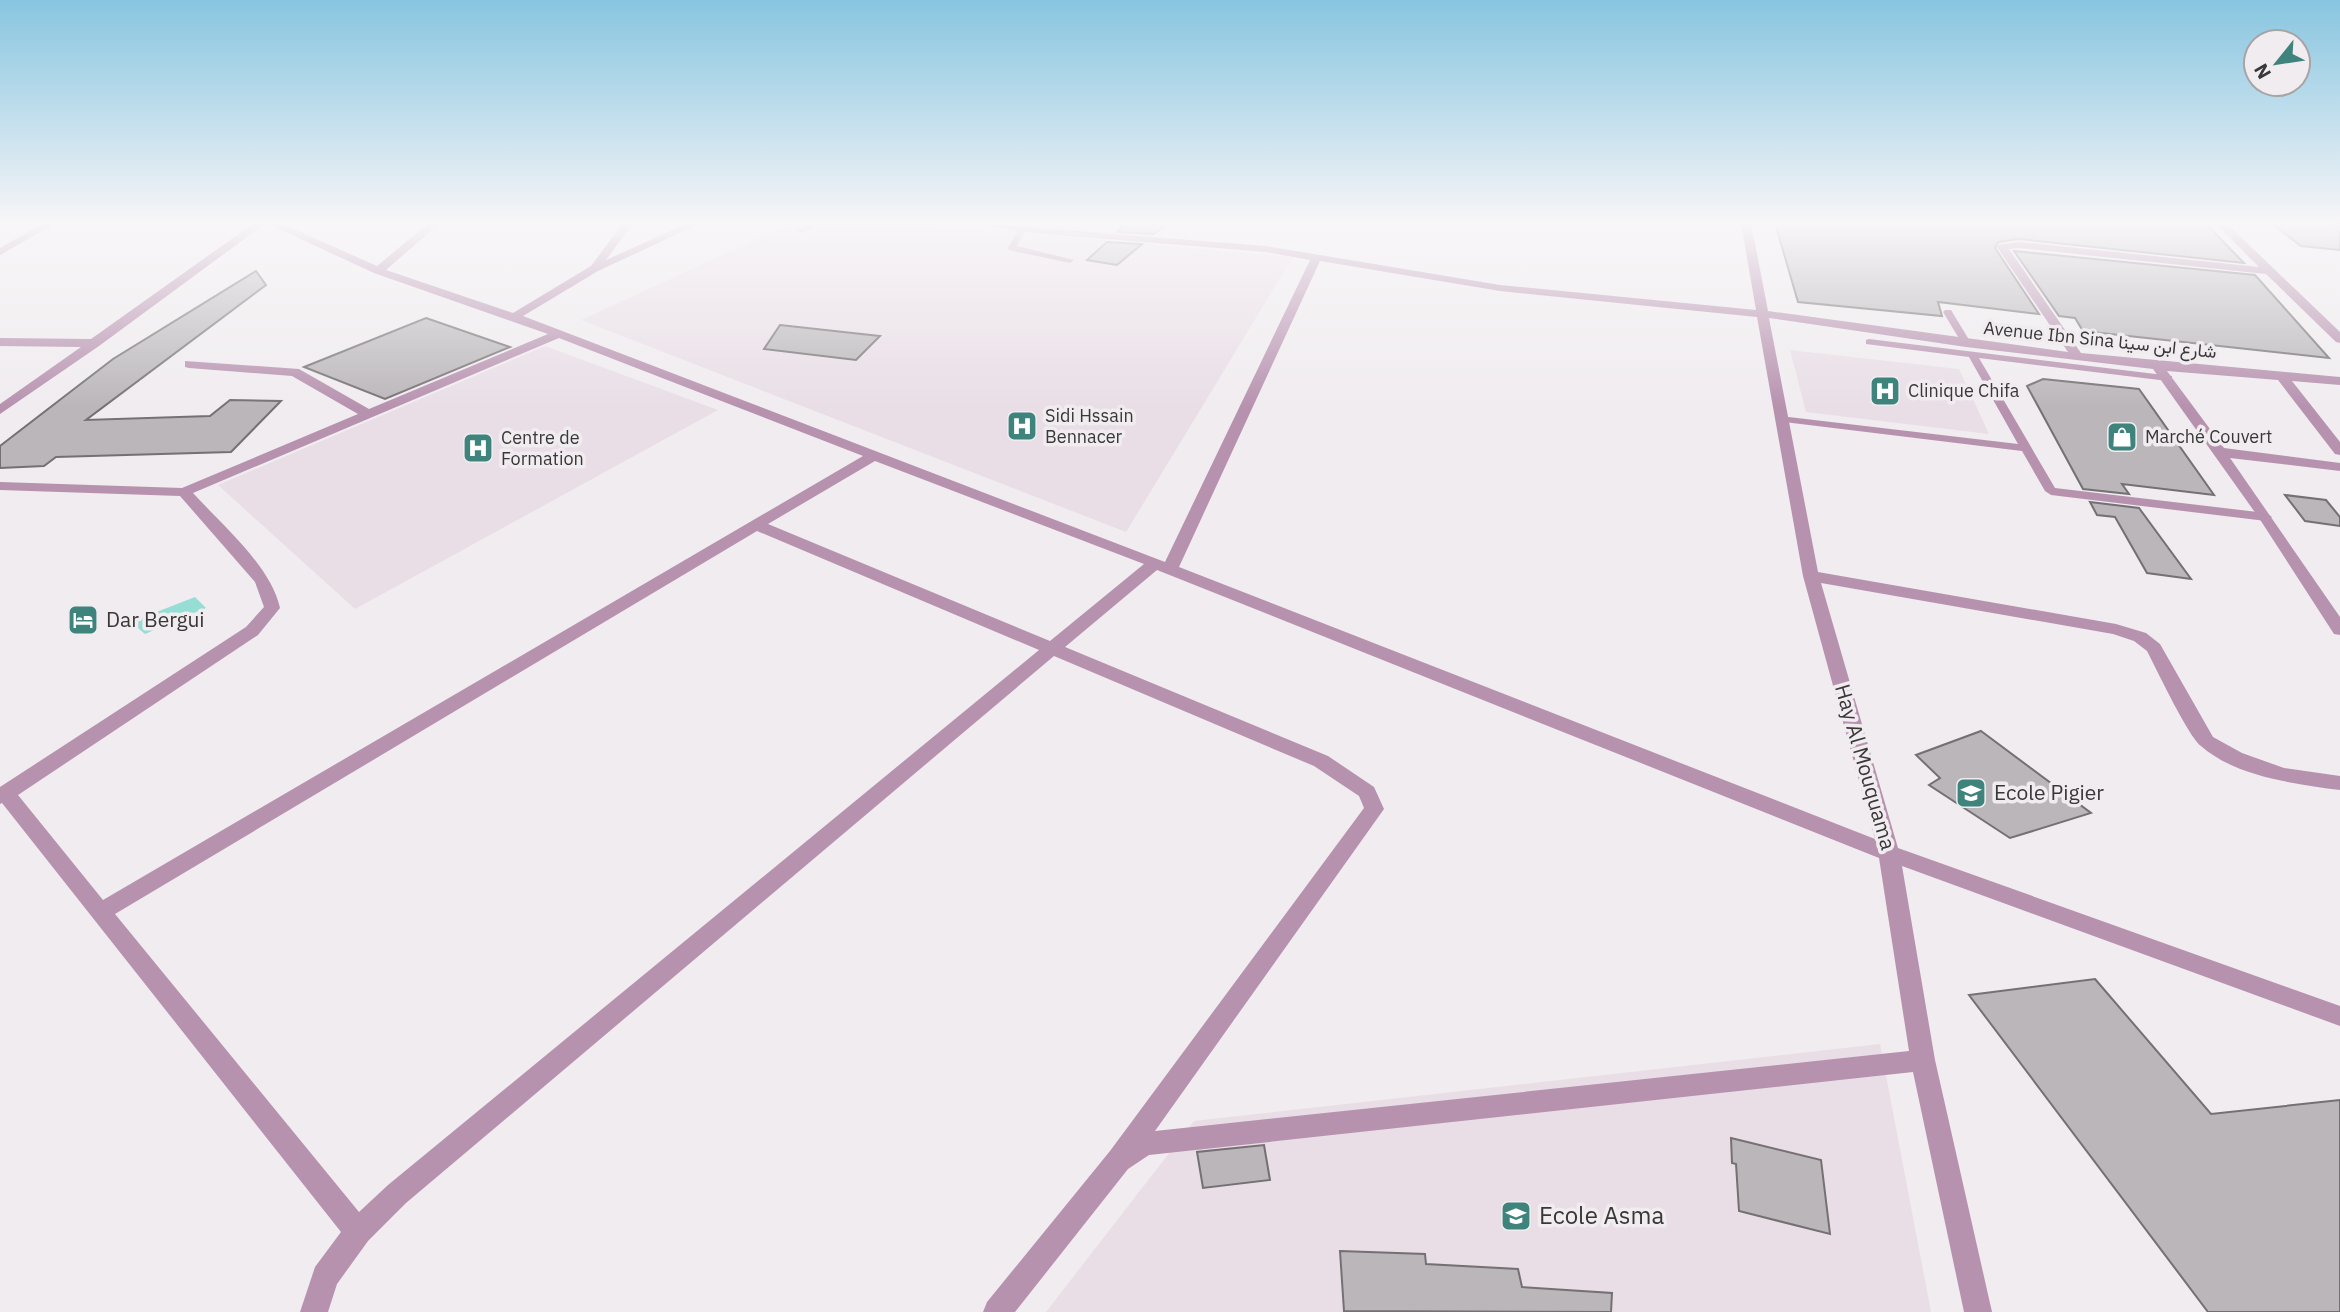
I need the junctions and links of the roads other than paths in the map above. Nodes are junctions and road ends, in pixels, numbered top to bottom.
1 (176, 284) edge
2 (416, 284) edge
3 (569, 284) edge
4 (1303, 284) edge
5 (1478, 284) edge
6 (1757, 284) edge
7 (2028, 284) edge
8 (2283, 284) edge
9 (1948, 312) dead end
10 (1763, 314) junction
11 (514, 317) junction
12 (559, 334) junction
13 (2340, 340) edge
14 (0, 342) edge
15 (1869, 342) dead end
16 (94, 343) junction
17 (1969, 348) junction
18 (2077, 356) junction
19 (189, 364) dead end
20 (2157, 366) junction
21 (2282, 376) junction
22 (2168, 378) junction
23 (2340, 381) edge
24 (0, 410) edge
25 (369, 414) junction
26 (1780, 419) junction
27 (2338, 443) edge
28 (2025, 449) junction
29 (2219, 452) junction
30 (874, 455) junction
31 (2340, 467) edge
32 (0, 485) edge
33 (184, 492) junction
34 (2266, 516) junction
35 (756, 525) junction
36 (1163, 566) junction
37 (1811, 576) junction
38 (2340, 630) edge
39 (1052, 649) junction
40 (2340, 783) edge
41 (3, 795) edge
42 (1889, 853) junction
43 (100, 912) junction
44 (2340, 1016) edge
45 (1923, 1060) junction
46 (1119, 1160) junction
47 (358, 1232) junction
48 (314, 1312) edge
49 (997, 1312) edge
50 (1978, 1312) edge

1 - 16 street
2 - 11 street
3 - 11 street
4 - 36 street
5 - 10 street, Avenue Ibn Sina شارع ابن سينا
6 - 10 street, Hay Al Mouquama
7 - 18 street
8 - 13 street
9 - 17 lane
10 - 17 street, Avenue Ibn Sina شارع ابن سينا
10 - 26 street, Hay Al Mouquama
11 - 12 street
12 - 25 street
12 - 30 street
14 - 16 street
15 - 17 lane
16 - 24 street
17 - 18 street, Avenue Ibn Sina شارع ابن سينا
17 - 22 lane
17 - 28 lane
18 - 20 street, Avenue Ibn Sina شارع ابن سينا
19 - 25 street
20 - 21 street, Avenue Ibn Sina شارع ابن سينا
20 - 22 street
21 - 23 street, Avenue Ibn Sina شارع ابن سينا
21 - 27 street
22 - 29 street
25 - 33 street
26 - 28 lane
26 - 37 street, Hay Al Mouquama
28 - 34 lane
29 - 31 street
29 - 34 street
30 - 35 street
30 - 36 street
32 - 33 street
33 - 41 street
34 - 38 street
35 - 39 street
35 - 43 street
36 - 39 street
36 - 42 street
37 - 40 street
37 - 42 street, Hay Al Mouquama
39 - 46 street
39 - 47 street
41 - 43 street
42 - 44 street
42 - 45 street, Hay Al Mouquama
43 - 47 street
45 - 46 street
45 - 50 street, Hay Al Mouquama
46 - 49 street
47 - 48 street

